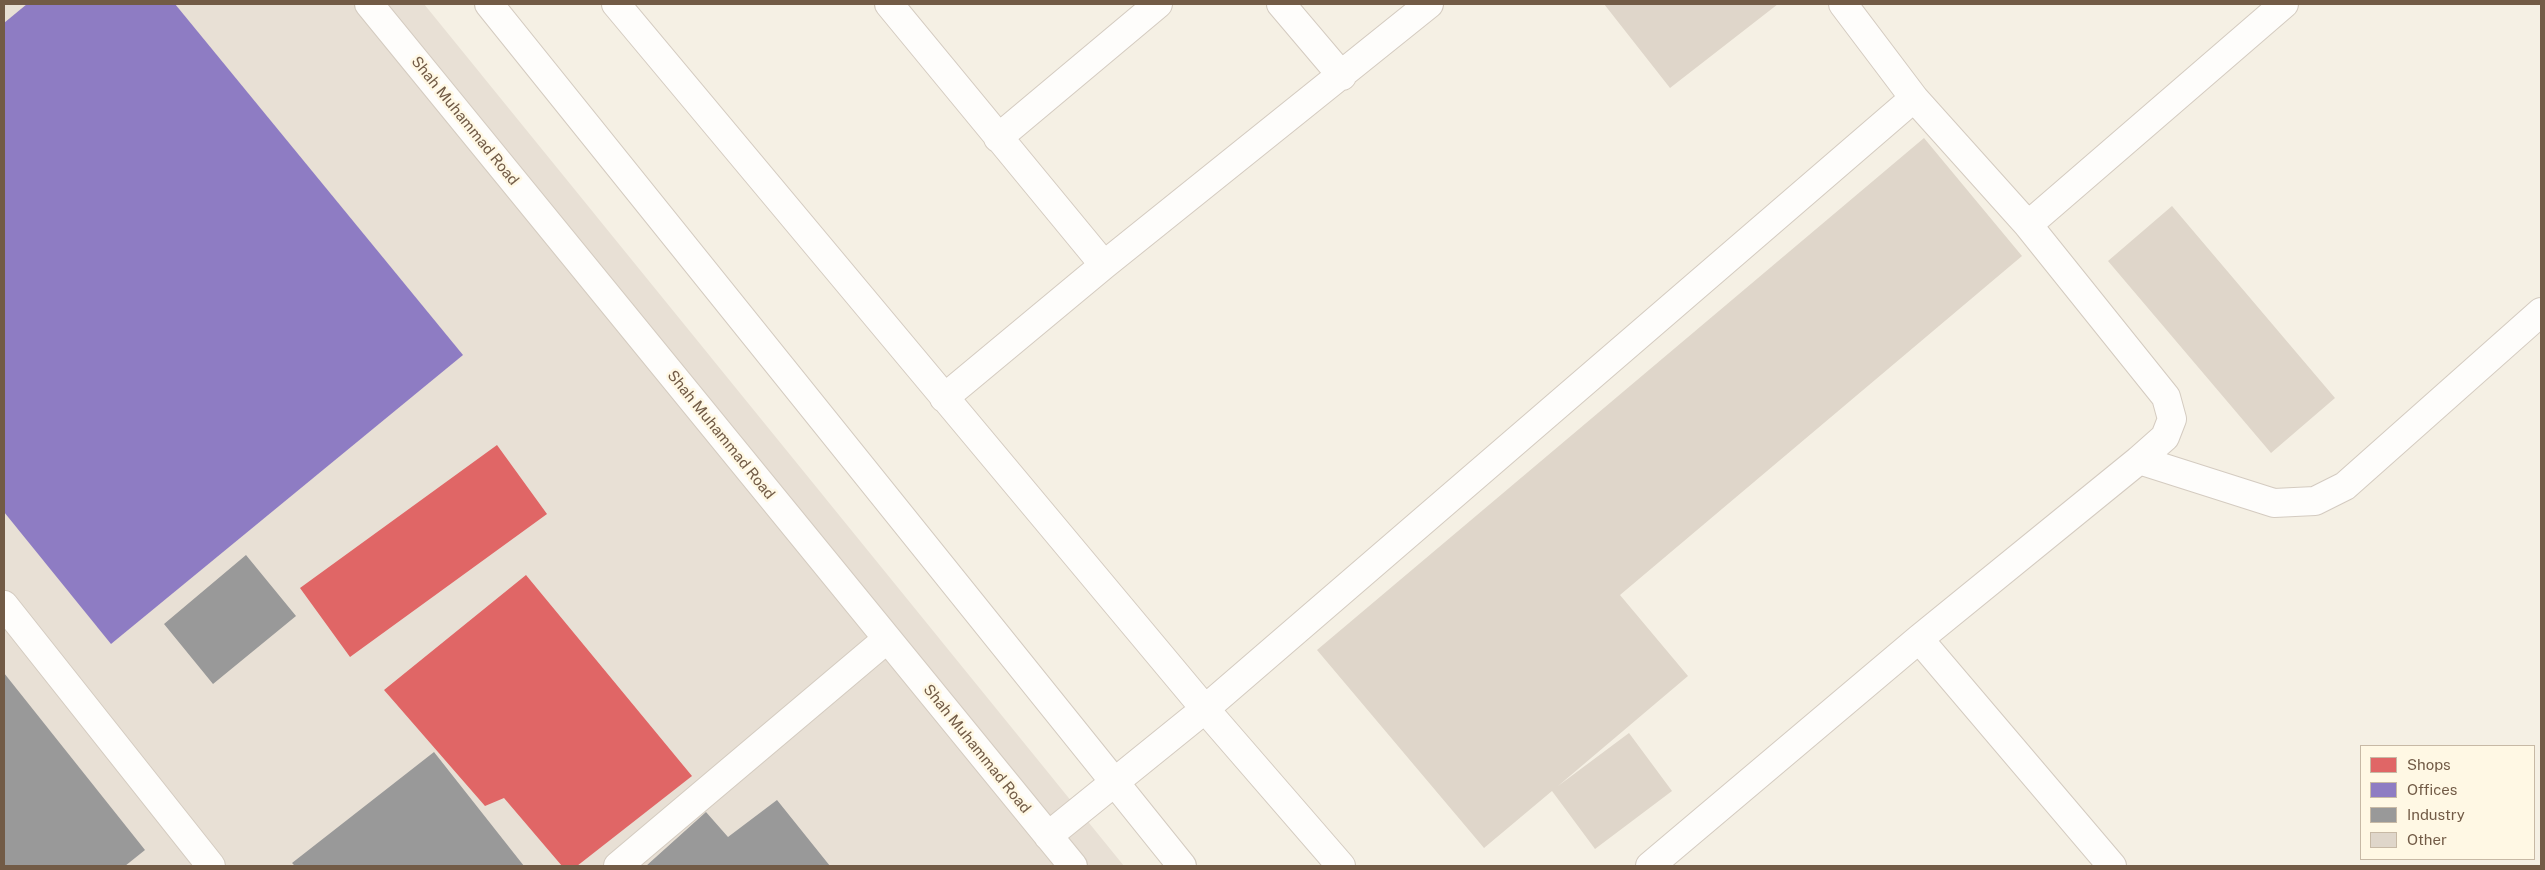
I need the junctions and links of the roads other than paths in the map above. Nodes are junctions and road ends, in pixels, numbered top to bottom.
1 (369, 4) edge
2 (489, 4) edge
3 (616, 4) edge
4 (889, 4) edge
5 (1158, 4) edge
6 (1281, 4) edge
7 (1429, 4) edge
8 (1843, 4) edge
9 (2284, 4) edge
10 (1342, 76) junction
11 (1914, 98) junction
12 (998, 138) junction
13 (2028, 225) junction
14 (1104, 265) junction
15 (2541, 312) edge
16 (944, 398) junction
17 (2139, 460) junction
18 (4, 605) edge
19 (887, 639) junction
20 (1919, 640) junction
21 (1205, 709) junction
22 (1114, 781) junction
23 (1048, 836) junction
24 (211, 866) edge
25 (618, 866) edge
26 (1073, 866) edge
27 (1182, 866) edge
28 (1341, 866) edge
29 (1650, 866) edge
30 (2112, 866) edge

1 - 19 street, Shah Muhammad Road
2 - 22 street
3 - 16 street
4 - 12 street
5 - 12 street
6 - 10 street
7 - 10 street
8 - 11 street
9 - 13 street
10 - 14 street
11 - 13 street
11 - 21 street
12 - 14 street
13 - 17 street
14 - 16 street
15 - 17 street
16 - 21 street
17 - 20 street
18 - 24 street
19 - 23 street, Shah Muhammad Road
19 - 25 street
20 - 29 street
20 - 30 street
21 - 22 street
21 - 28 street
22 - 23 street
22 - 27 street
23 - 26 street, Shah Muhammad Road

